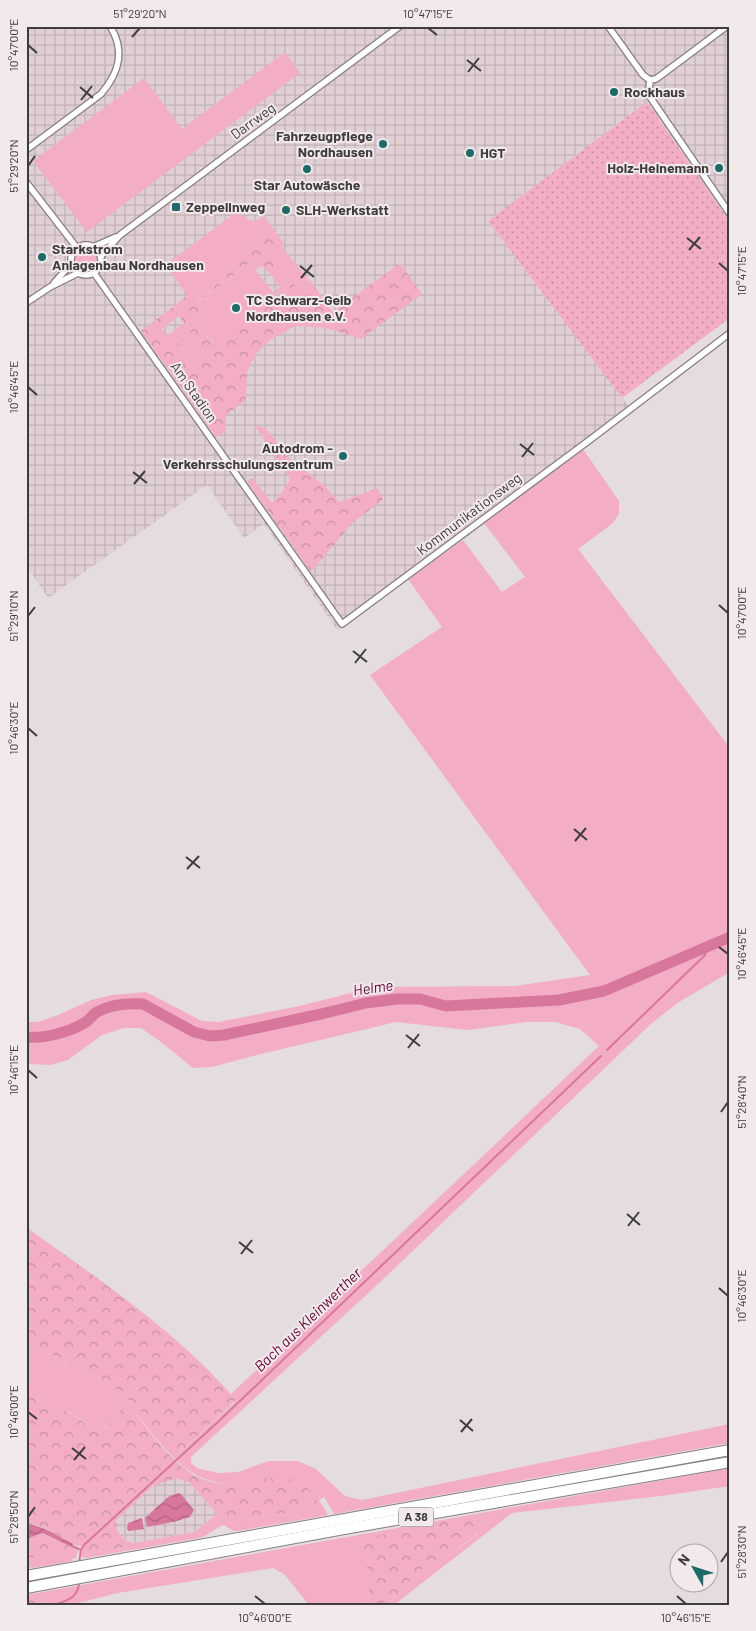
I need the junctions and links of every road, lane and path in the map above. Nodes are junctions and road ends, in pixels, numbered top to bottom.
1 (110, 26) edge
2 (400, 26) edge
3 (608, 26) edge
4 (727, 26) edge
5 (650, 80) junction
6 (26, 150) edge
7 (26, 182) edge
8 (730, 214) edge
9 (120, 235) junction
10 (94, 247) junction
11 (77, 248) junction
12 (101, 256) junction
13 (71, 264) junction
14 (78, 273) junction
15 (94, 273) junction
16 (50, 287) junction
17 (26, 303) edge
18 (730, 333) edge
19 (342, 624) joint
20 (730, 1450) edge
21 (730, 1462) edge
22 (26, 1576) edge
23 (26, 1588) edge

1 - 6 street
2 - 9 street, Darrweg
3 - 5 street
4 - 5 street
5 - 8 street
7 - 11 street
9 - 10 street, Darrweg
9 - 12 street, Darrweg
10 - 11 street, Darrweg
10 - 12 street
11 - 13 street
12 - 15 street, Darrweg
13 - 14 street
13 - 16 street
14 - 15 street
14 - 16 street
15 - 19 street, Am Stadion
16 - 17 street
18 - 19 street, Kommunikationsweg
20 - 22 highway, A 38
21 - 23 highway, A 38

